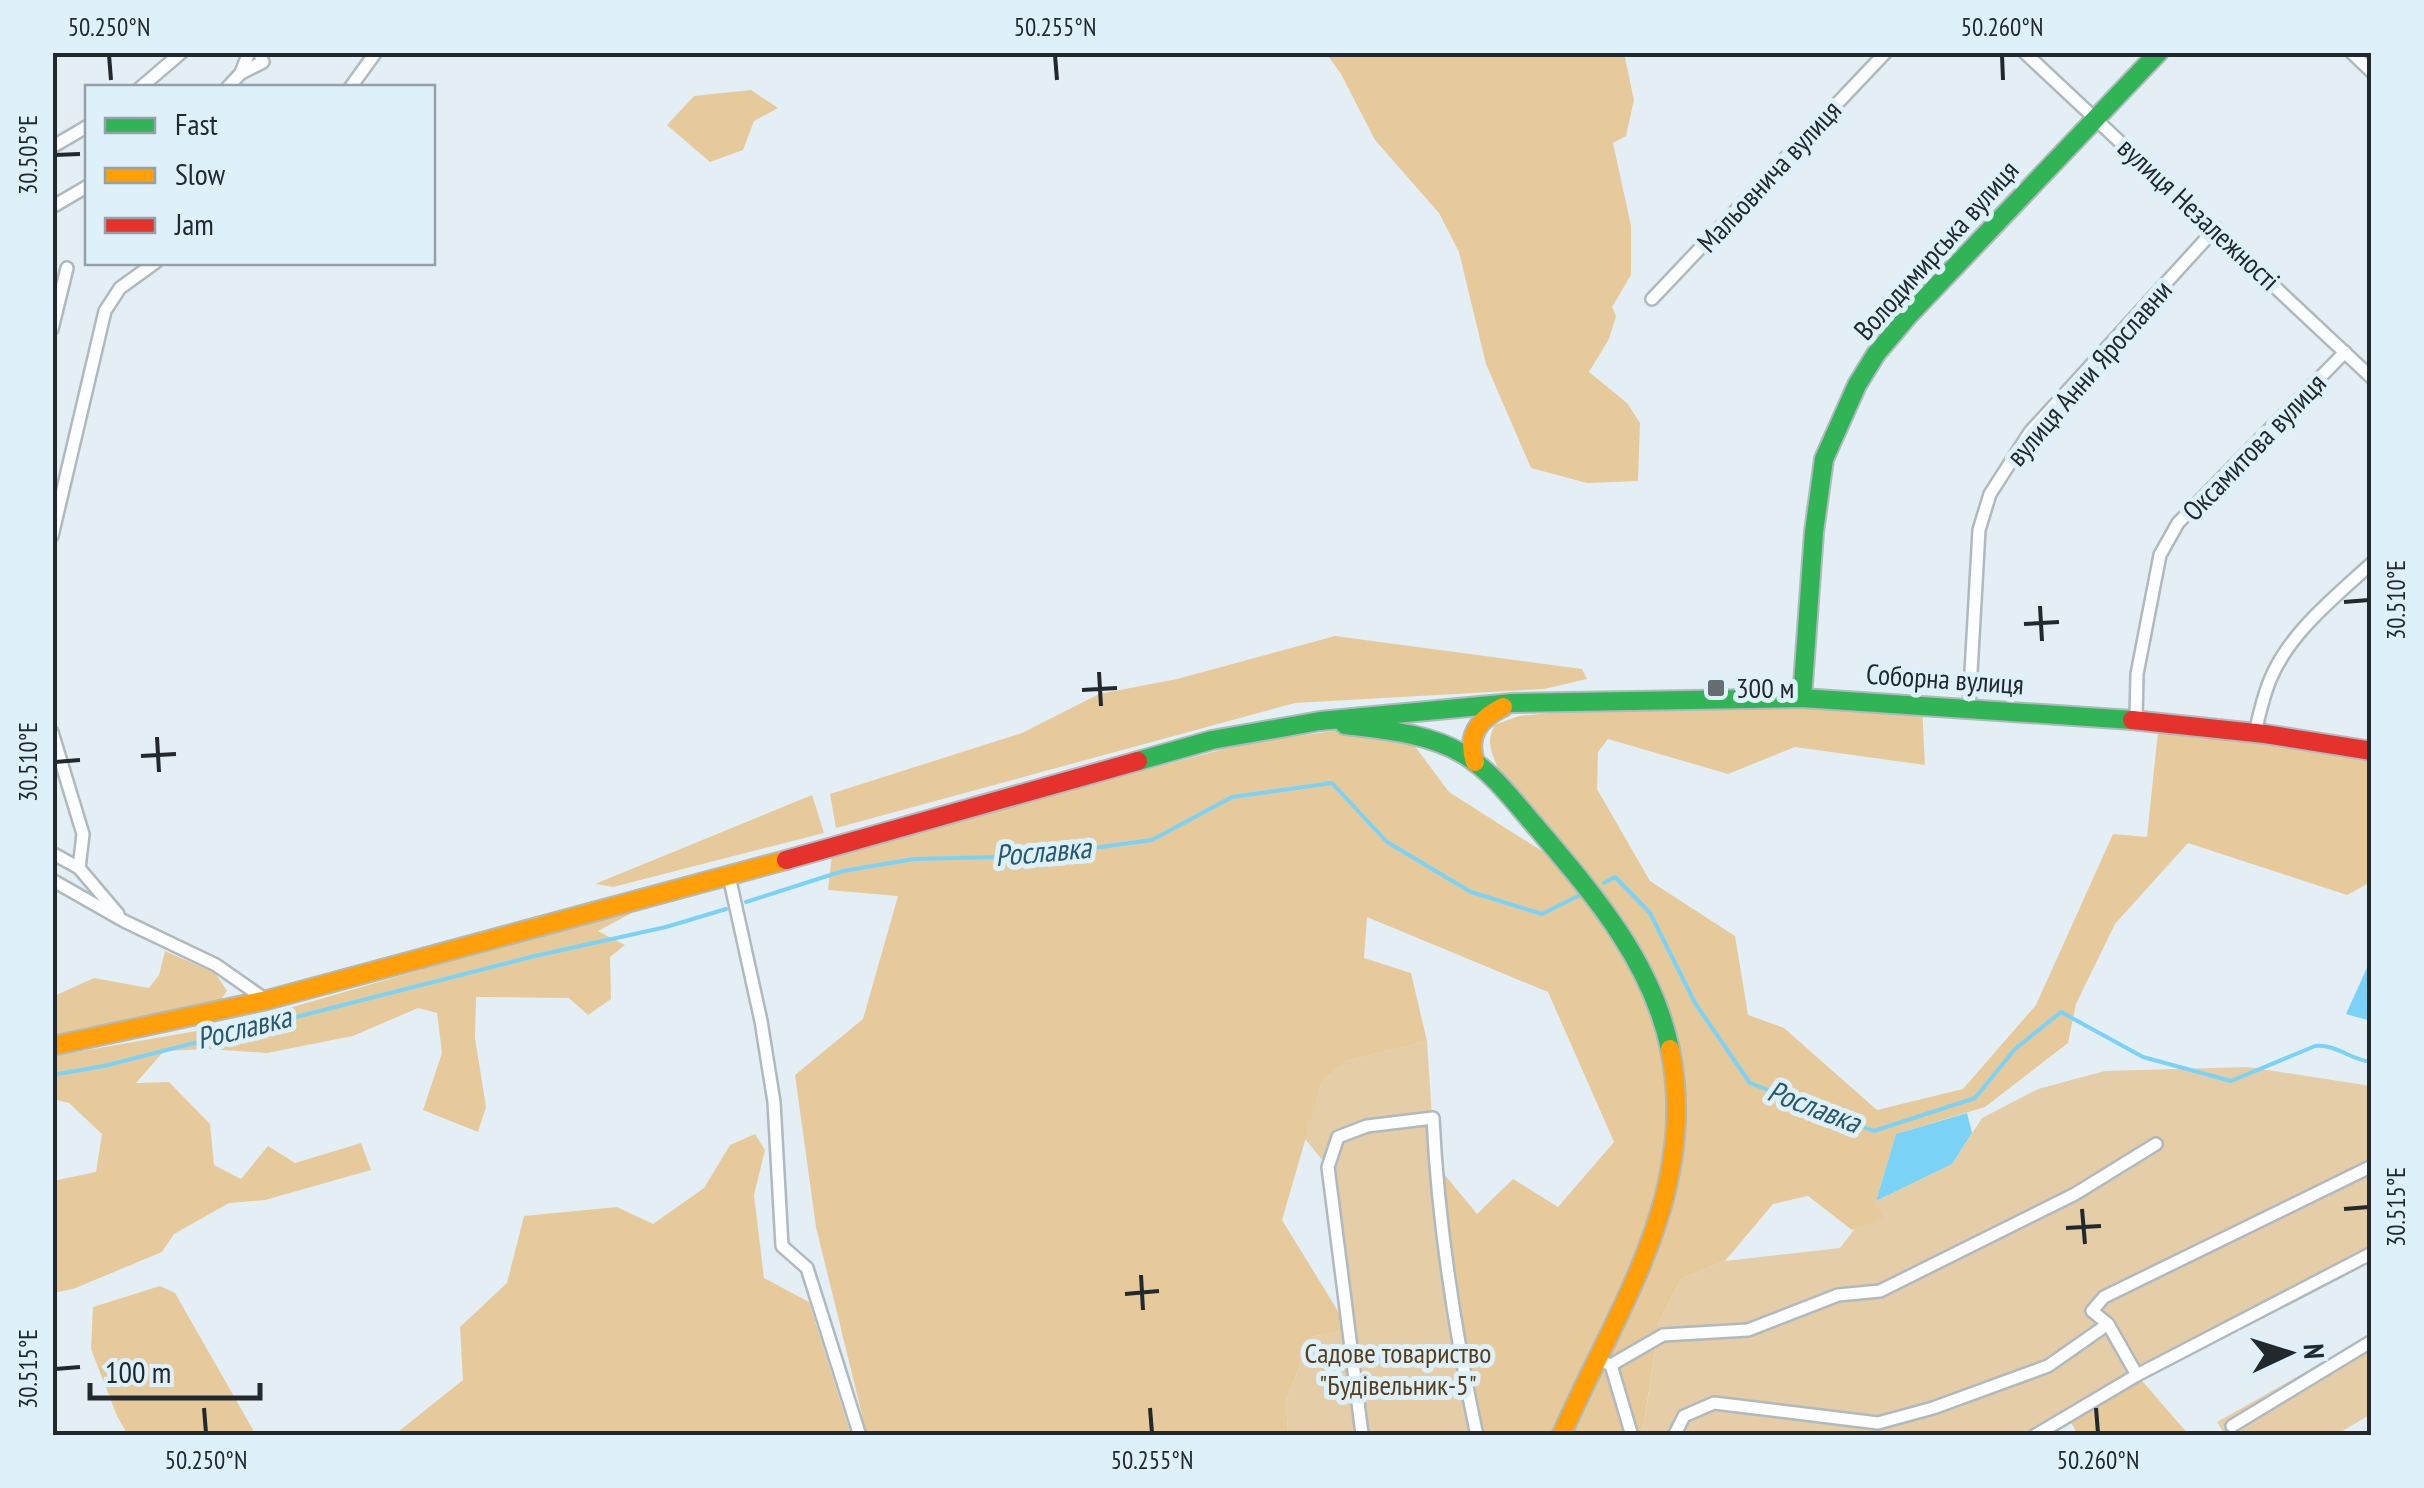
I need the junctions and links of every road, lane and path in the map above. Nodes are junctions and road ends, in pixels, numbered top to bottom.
1 (182, 52) edge
2 (250, 52) edge
3 (260, 52) edge
4 (376, 52) edge
5 (1886, 52) edge
6 (2024, 52) edge
7 (2160, 52) edge
8 (2351, 52) edge
9 (2372, 72) edge
10 (241, 73) junction
11 (144, 85) edge
12 (230, 85) edge
13 (352, 85) edge
14 (2097, 119) junction
15 (85, 128) edge
16 (52, 147) edge
17 (85, 188) edge
18 (52, 207) edge
19 (2216, 228) junction
20 (152, 265) edge
21 (66, 268) dead end
22 (1652, 299) dead end
23 (52, 329) edge
24 (2345, 352) junction
25 (2372, 378) edge
26 (52, 536) edge
27 (2372, 563) edge
28 (1802, 698) junction
29 (1512, 703) junction
30 (1969, 708) junction
31 (2136, 720) junction
32 (1320, 721) junction
33 (52, 732) edge
34 (2255, 732) junction
35 (2371, 750) edge
36 (1475, 762) junction
37 (52, 853) edge
38 (79, 868) junction
39 (52, 870) edge
40 (730, 876) junction
41 (55, 882) edge
42 (124, 921) junction
43 (267, 1000) junction
44 (52, 1046) edge
45 (2156, 1144) dead end
46 (2372, 1166) edge
47 (2372, 1253) edge
48 (2108, 1324) junction
49 (2372, 1342) edge
50 (1604, 1362) junction
51 (2137, 1375) junction
52 (2232, 1426) dead end
53 (1361, 1435) edge
54 (860, 1436) edge
55 (1371, 1436) edge
56 (1477, 1436) edge
57 (1561, 1436) edge
58 (1632, 1436) edge
59 (1674, 1436) edge
60 (2034, 1436) edge

1 - 11 street
2 - 10 street
3 - 10 street
4 - 13 street
5 - 22 street, Мальовнича вулиця
6 - 14 street, вулиця Незалежності
7 - 14 main road, Володимирська вулиця
8 - 9 street
10 - 12 street
14 - 19 street, вулиця Незалежності
14 - 28 main road, Володимирська вулиця
15 - 16 street
17 - 18 street
19 - 24 street, вулиця Незалежності
19 - 30 street, вулиця Анни Ярославни
20 - 26 street
21 - 23 street
24 - 25 street, вулиця Незалежності
24 - 31 street, Оксамитова вулиця
27 - 34 street
28 - 29 main road, Соборна вулиця
28 - 30 main road, Соборна вулиця
29 - 32 main road, Соборна вулиця
29 - 36 main road
30 - 31 main road, Соборна вулиця
31 - 34 main road, Соборна вулиця
32 - 36 main road
32 - 40 main road
33 - 38 street
34 - 35 main road, Соборна вулиця
36 - 50 main road
37 - 38 street
38 - 42 street
39 - 41 street
40 - 43 main road
40 - 54 street
41 - 42 street
42 - 43 street
43 - 44 main road
45 - 50 street
46 - 48 street
47 - 51 street
48 - 51 street
48 - 59 street
49 - 52 street
50 - 57 main road
50 - 58 street
51 - 60 street
53 - 55 street
53 - 56 street

